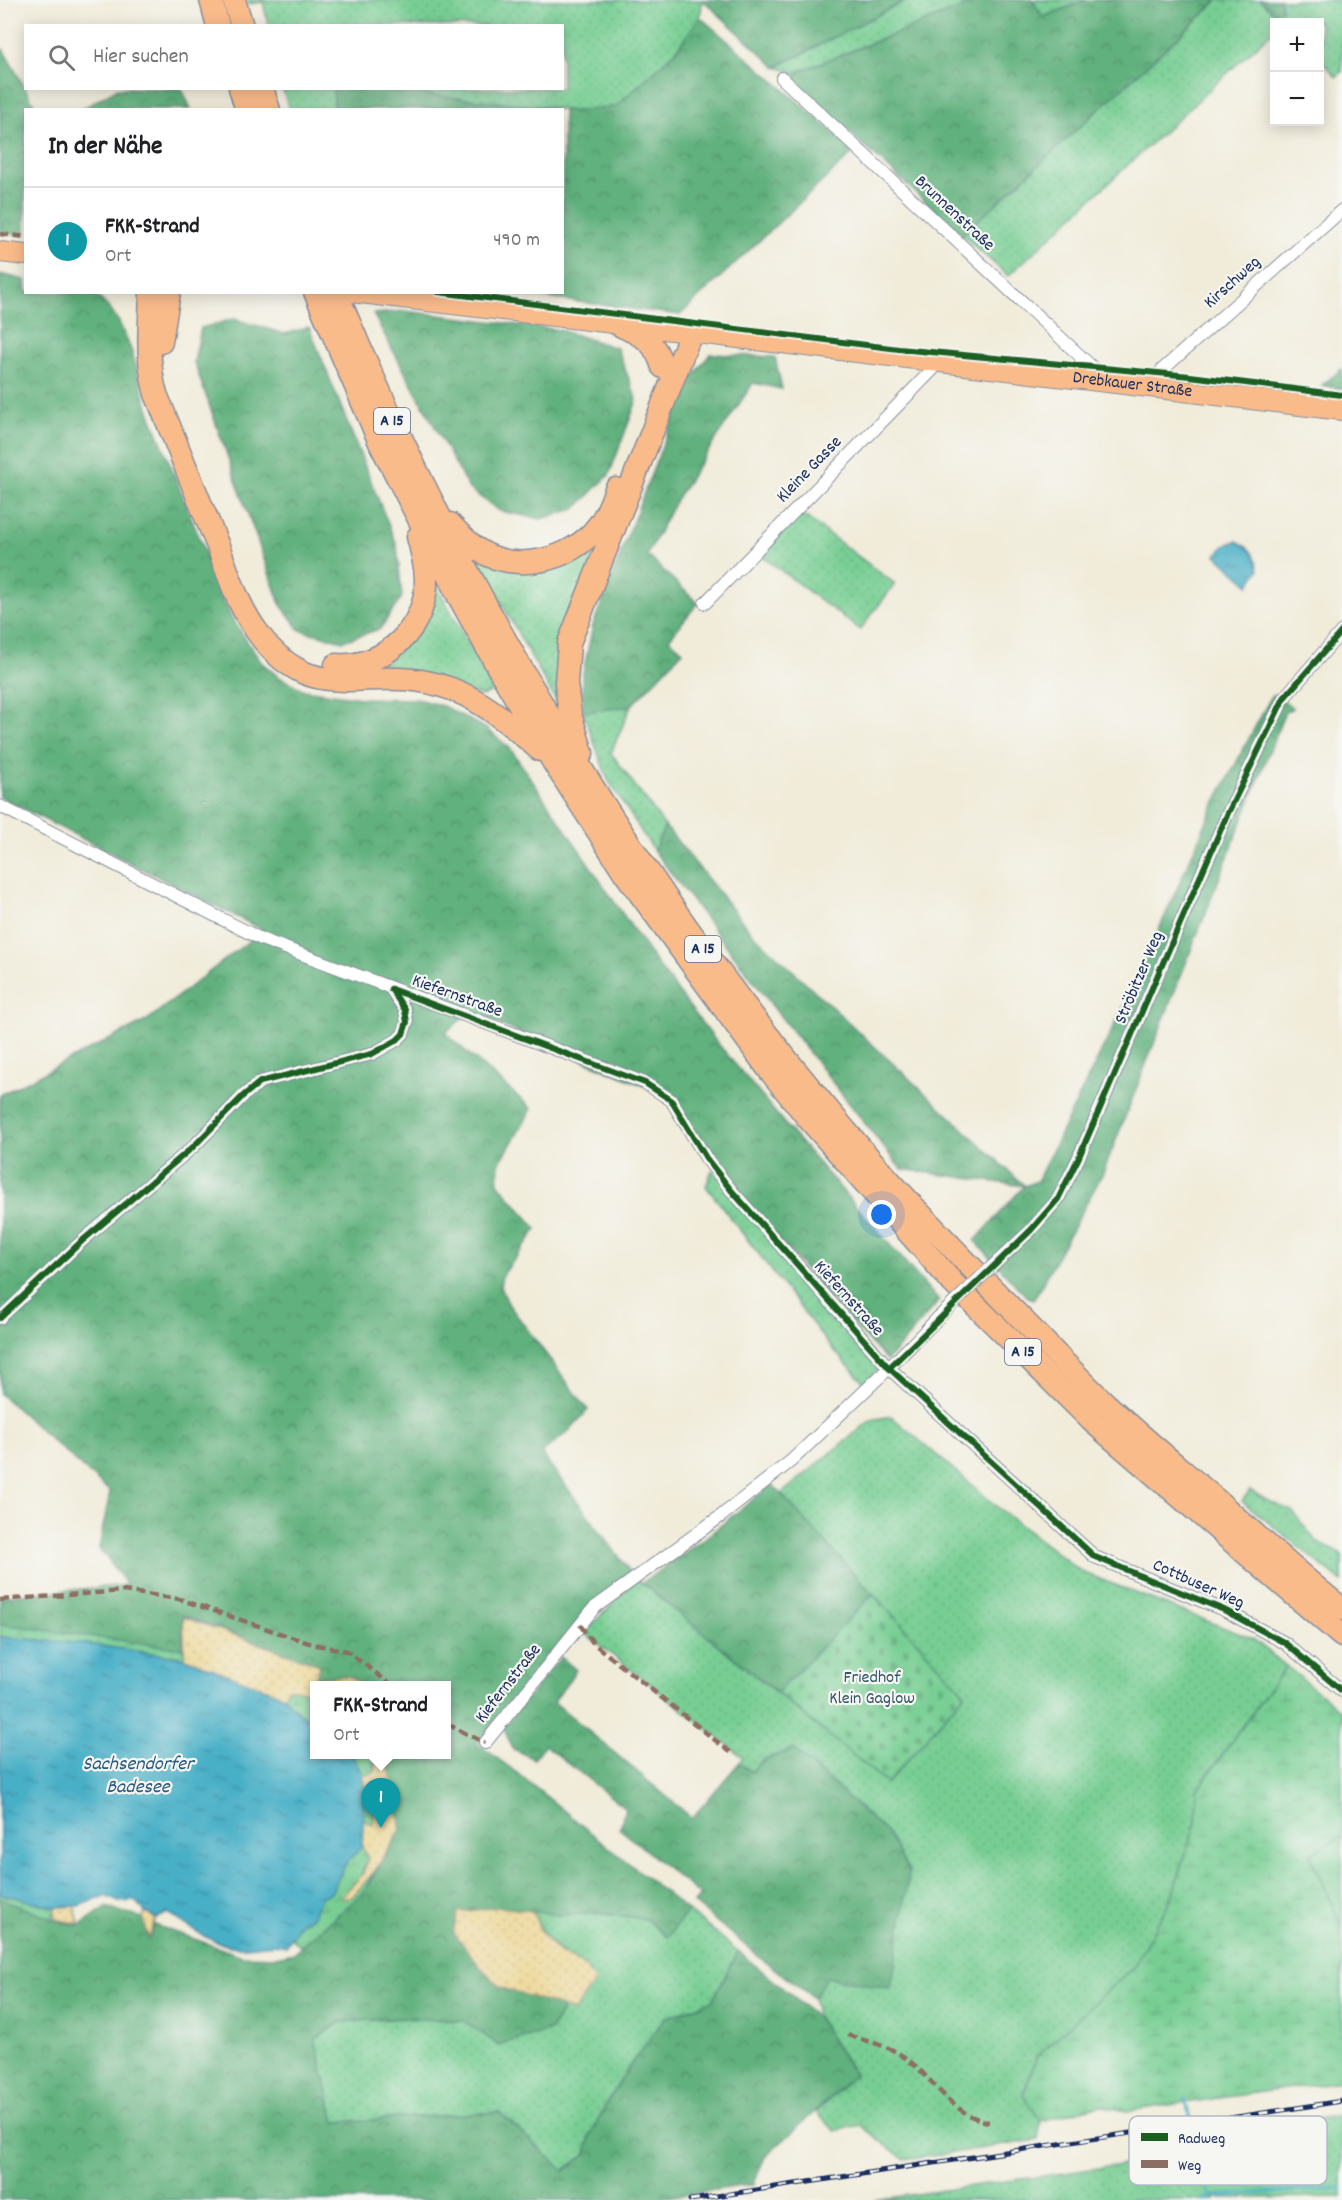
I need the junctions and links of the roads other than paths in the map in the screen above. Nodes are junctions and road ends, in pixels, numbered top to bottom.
1 (211, 0) edge
2 (234, 0) edge
3 (217, 24) edge
4 (241, 24) edge
5 (782, 78) dead end
6 (241, 90) edge
7 (263, 90) edge
8 (246, 108) edge
9 (268, 108) edge
10 (1342, 210) edge
11 (0, 252) edge
12 (24, 255) edge
13 (316, 294) edge
14 (336, 294) edge
15 (369, 294) edge
16 (153, 295) edge
17 (618, 324) junction
18 (684, 332) junction
19 (342, 333) junction
20 (940, 362) junction
21 (663, 367) junction
22 (1093, 381) junction
23 (1160, 390) junction
24 (1342, 410) edge
25 (409, 501) junction
26 (435, 510) junction
27 (705, 603) dead end
28 (1342, 632) edge
29 (554, 763) junction
30 (592, 786) junction
31 (0, 806) edge
32 (391, 989) junction
33 (939, 1317) joint
34 (0, 1318) edge
35 (889, 1368) junction
36 (1095, 1557) joint
37 (1342, 1609) edge
38 (1342, 1635) edge
39 (1342, 1691) edge
40 (485, 1743) dead end

1 - 3 highway
2 - 4 highway
5 - 22 street, Brunnenstraße
6 - 8 highway
7 - 9 highway
10 - 23 street, Kirschweg
11 - 12 main road
13 - 19 highway, A 15
14 - 19 highway, A 15
15 - 17 main road, Drebkauer Straße
16 - 25 highway
16 - 29 highway
17 - 18 main road, Drebkauer Straße
17 - 21 highway
18 - 20 main road, Drebkauer Straße
18 - 21 highway
18 - 30 highway
19 - 25 highway, A 15
19 - 26 highway, A 15
20 - 22 main road, Drebkauer Straße
20 - 27 street, Kleine Gasse
21 - 26 highway
22 - 23 main road, Drebkauer Straße
23 - 24 main road, Drebkauer Straße
25 - 29 highway, A 15
26 - 30 highway, A 15
28 - 33 street, Ströbitzer Weg, bridge
29 - 38 highway, A 15
30 - 37 highway, A 15
31 - 32 street, Kiefernstraße
32 - 34 street, Kiefernstraße
32 - 35 street, Kiefernstraße
33 - 35 street, Kiefernstraße
35 - 36 street, Kiefernstraße
35 - 40 street, Kiefernstraße
36 - 39 street, Cottbuser Weg

